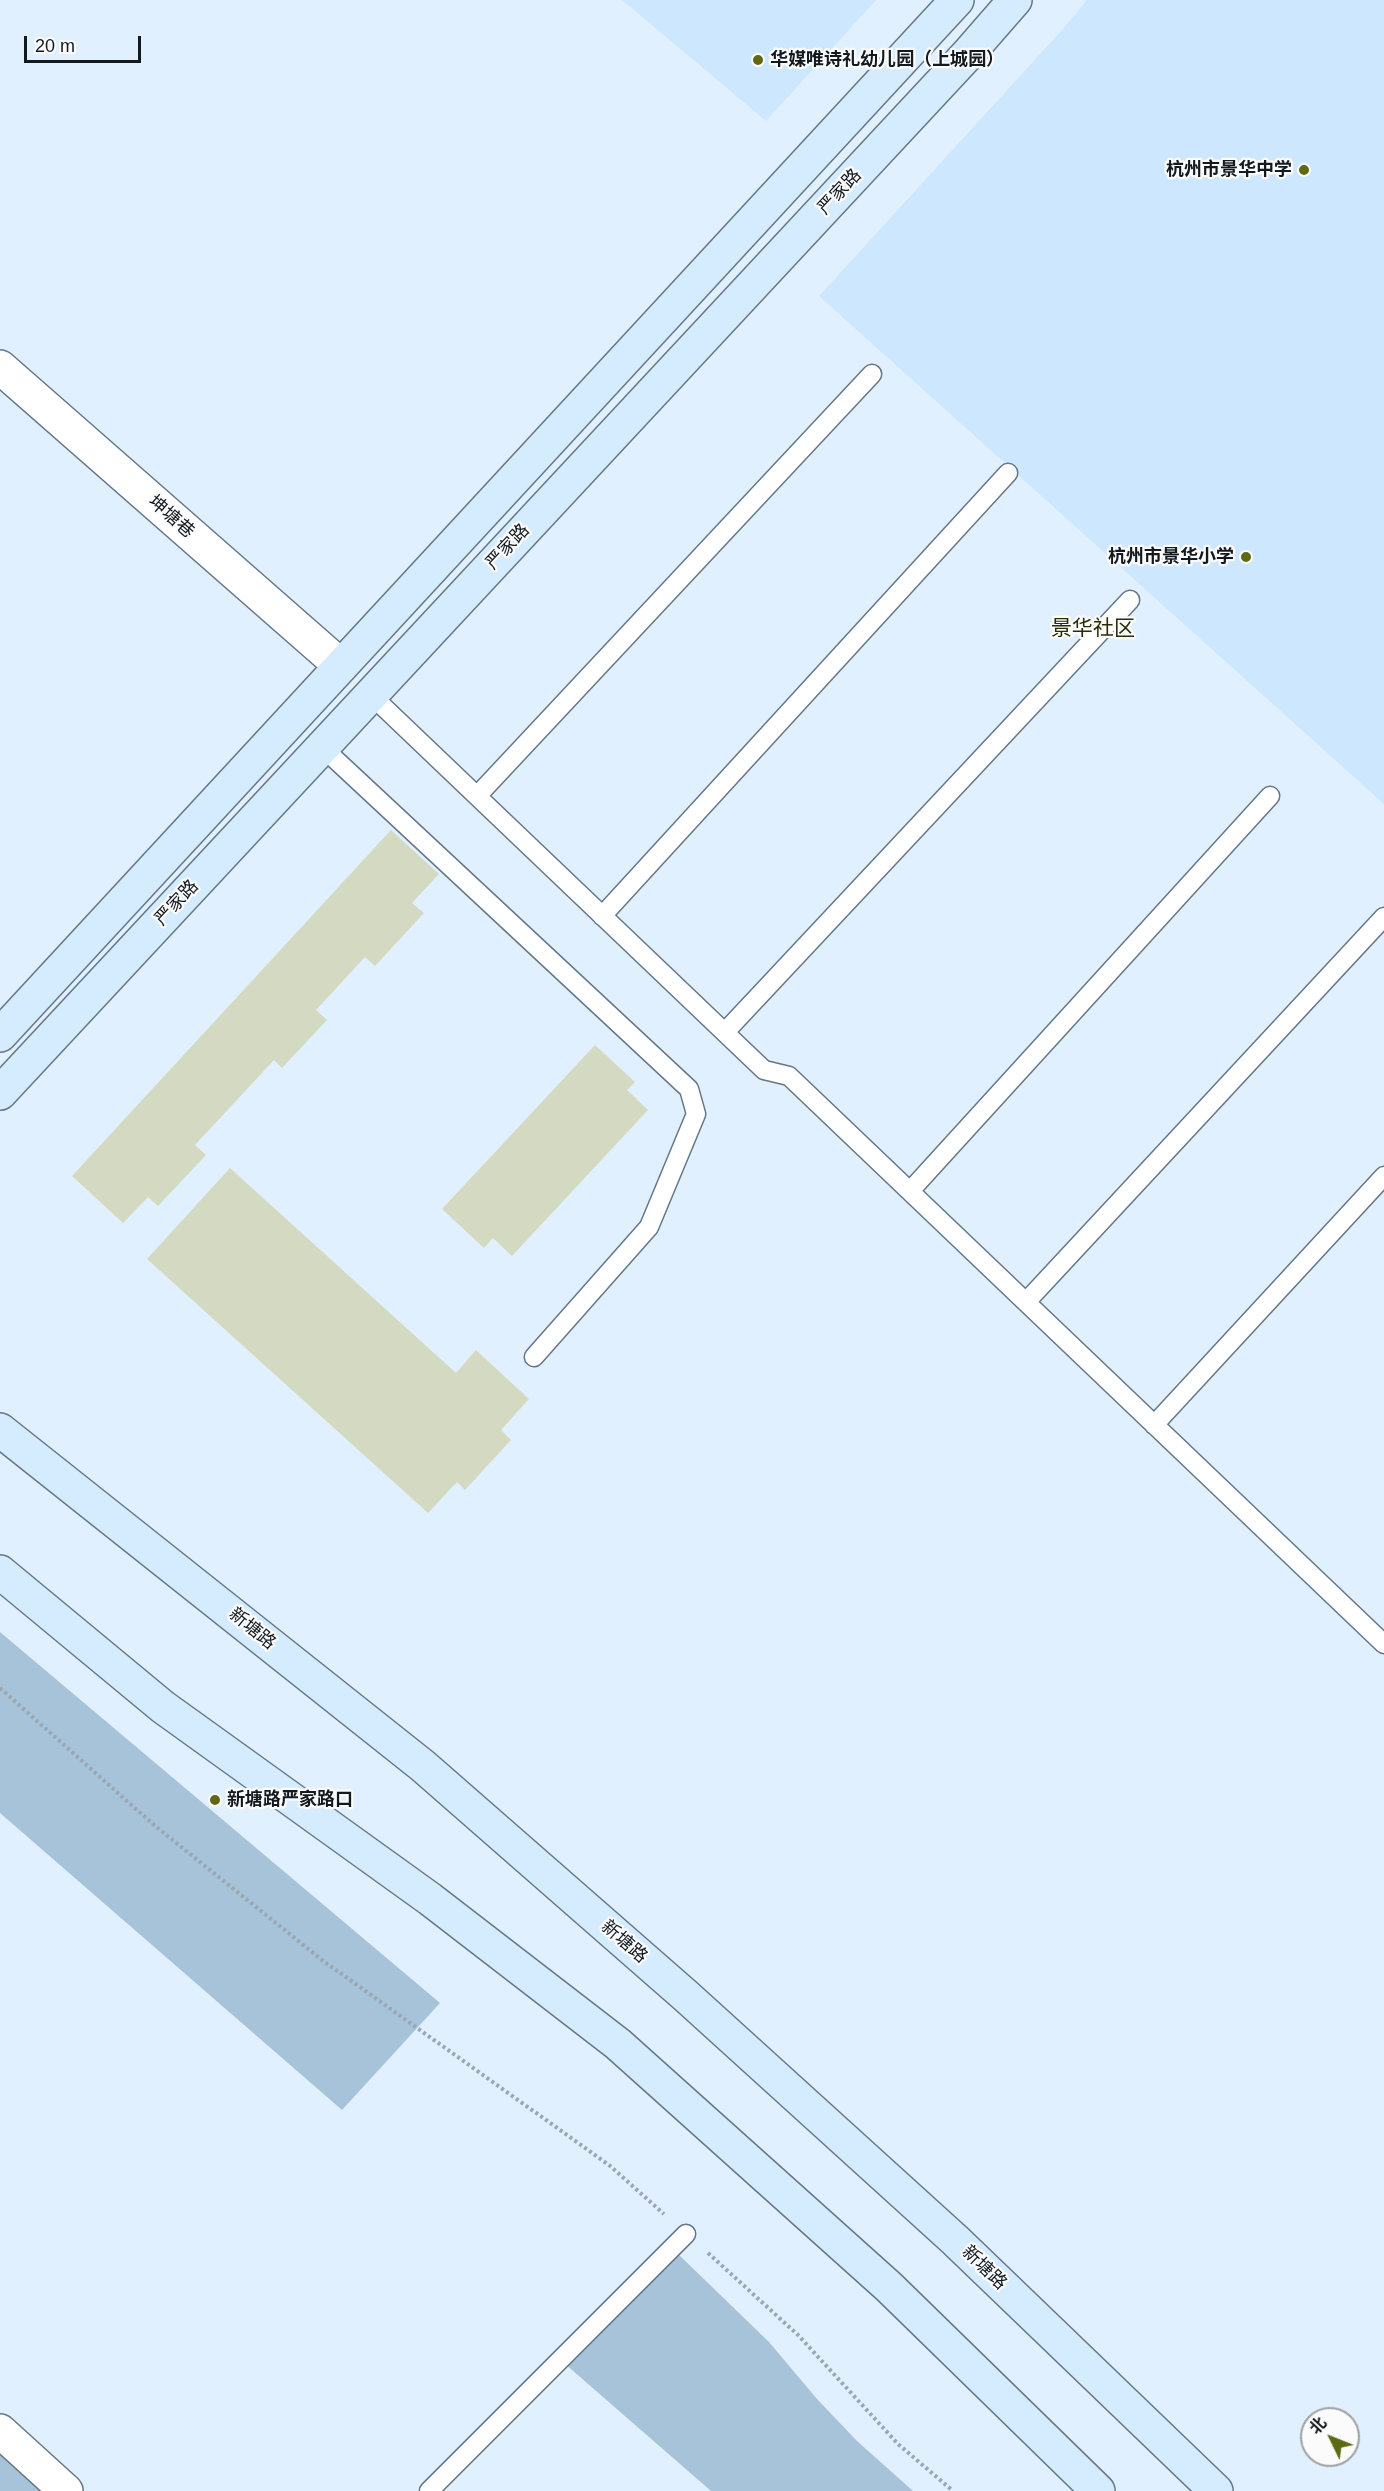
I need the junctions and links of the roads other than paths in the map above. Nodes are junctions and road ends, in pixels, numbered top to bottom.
1 (957, 0) edge
2 (1015, 0) edge
3 (0, 367) edge
4 (872, 374) dead end
5 (1008, 473) dead end
6 (1130, 600) dead end
7 (341, 666) junction
8 (371, 695) junction
9 (322, 747) junction
10 (477, 796) junction
11 (1270, 796) dead end
12 (602, 916) junction
13 (1384, 917) edge
14 (725, 1032) junction
15 (0, 1035) edge
16 (0, 1093) edge
17 (1384, 1176) edge
18 (910, 1191) junction
19 (1026, 1302) junction
20 (534, 1357) dead end
21 (1154, 1425) junction
22 (0, 1431) edge
23 (0, 1572) edge
24 (1384, 1644) edge
25 (686, 2234) road end
26 (0, 2431) edge
27 (66, 2491) edge
28 (429, 2491) edge
29 (1098, 2491) edge
30 (1216, 2491) edge

1 - 7 main road
2 - 8 main road, 严家路
3 - 7 street, 坤塘巷
4 - 10 lane
5 - 12 lane
6 - 14 lane
7 - 15 main road
8 - 9 main road, 严家路
8 - 10 lane
9 - 16 main road, 严家路
9 - 20 lane
10 - 12 lane
11 - 18 lane
12 - 14 lane
13 - 19 lane
14 - 18 lane
17 - 21 lane
18 - 19 lane
19 - 21 lane
21 - 24 lane
22 - 30 main road, 新塘路
23 - 29 main road
25 - 28 lane
26 - 27 street

